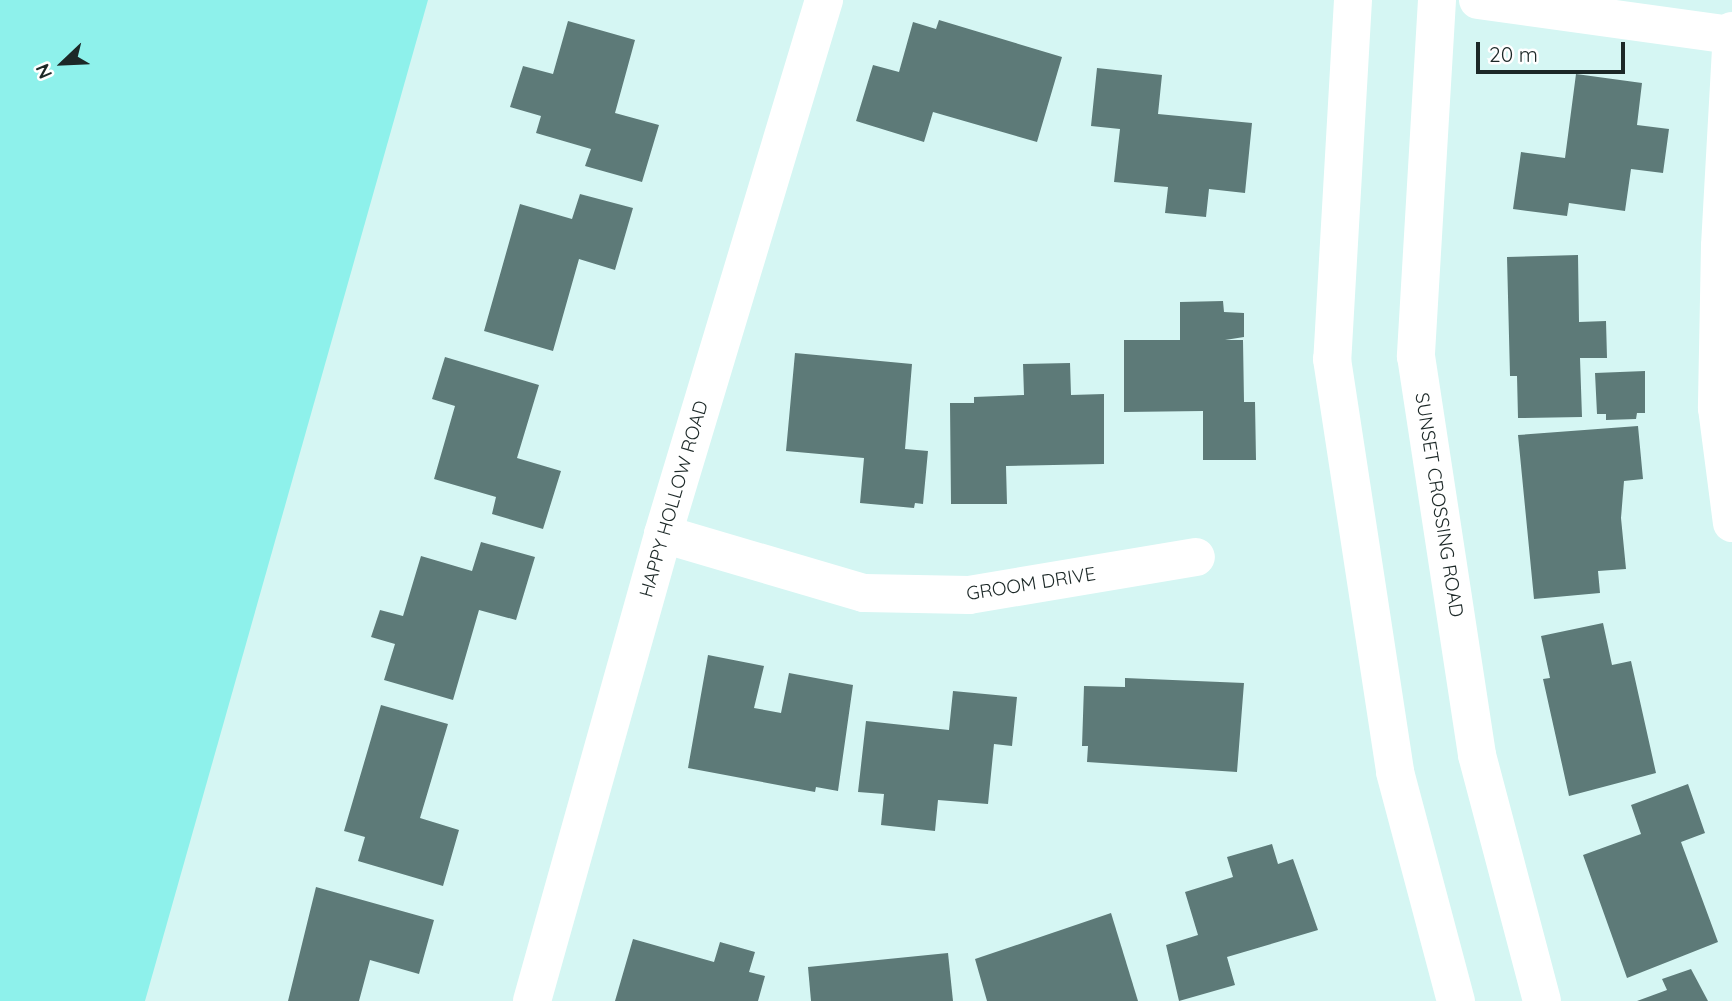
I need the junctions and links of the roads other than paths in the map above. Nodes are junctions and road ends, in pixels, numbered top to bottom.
1 (824, 0) edge
2 (1353, 0) edge
3 (1437, 0) edge
4 (1478, 0) edge
5 (1732, 33) edge
6 (1732, 523) edge
7 (663, 534) junction
8 (1196, 557) dead end
9 (532, 1001) edge
10 (1456, 1001) edge
11 (1542, 1001) edge

1 - 7 street, HAPPY HOLLOW ROAD
2 - 10 street
3 - 11 street, SUNSET CROSSING ROAD
4 - 5 street
5 - 6 street
7 - 8 street, GROOM DRIVE
7 - 9 street, HAPPY HOLLOW ROAD

